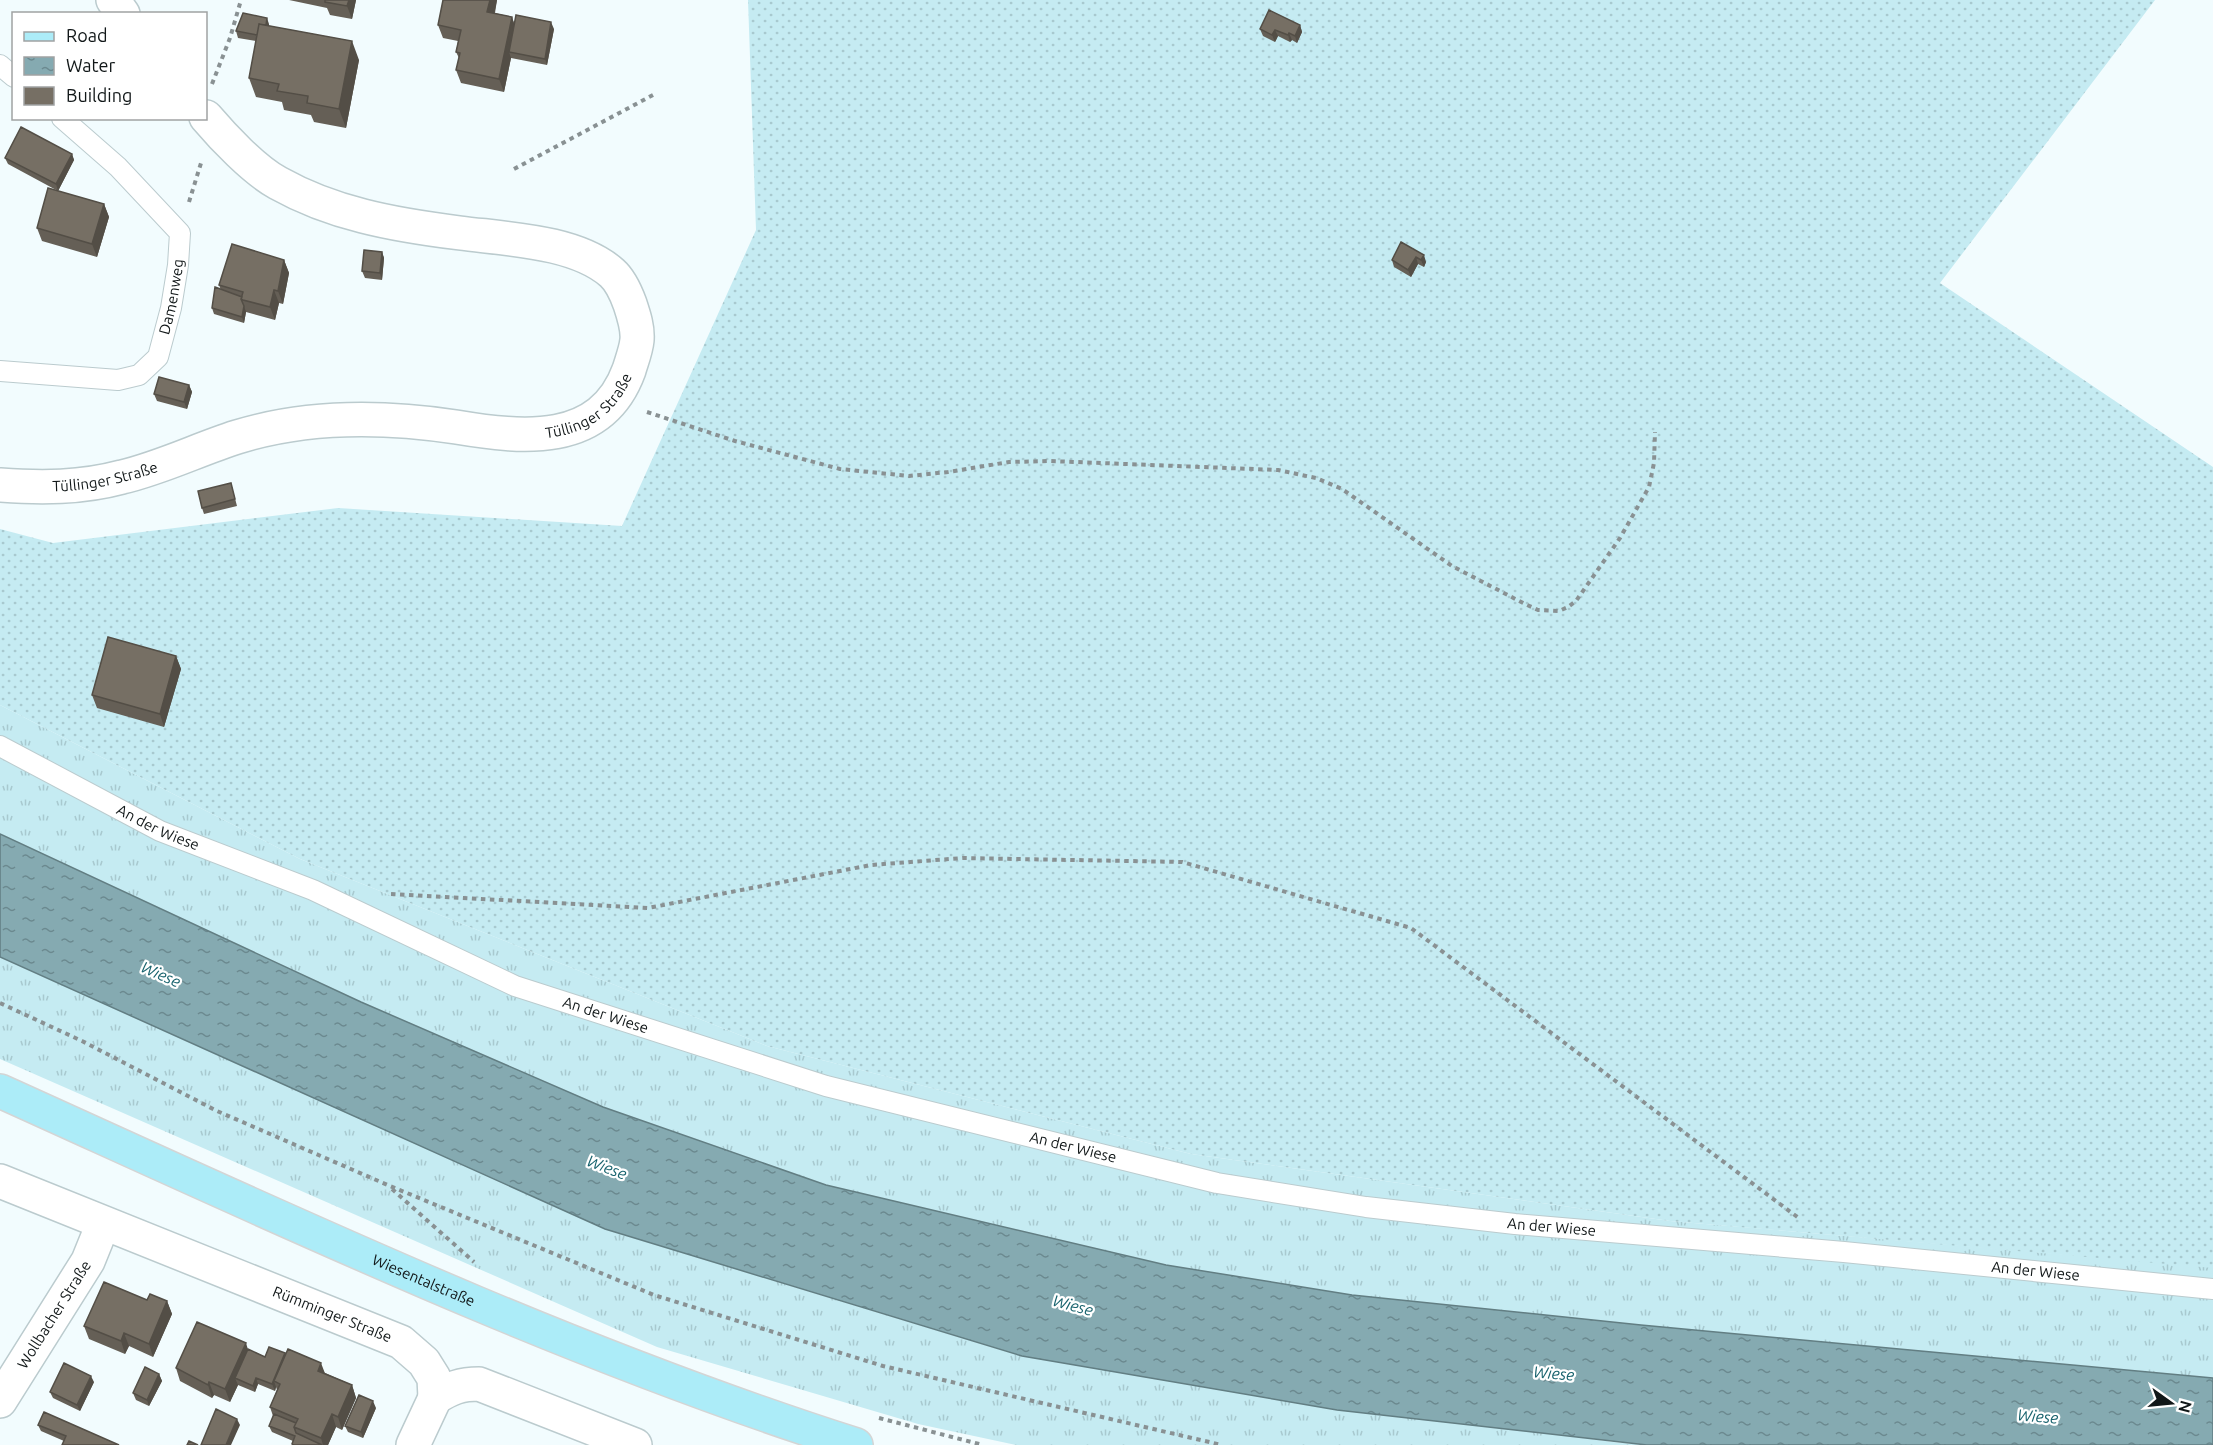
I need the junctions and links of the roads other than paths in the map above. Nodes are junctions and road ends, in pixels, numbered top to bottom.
1 (0, 65) edge
2 (12, 75) edge
3 (209, 110) edge
4 (64, 120) edge
5 (0, 371) edge
6 (0, 485) edge
7 (0, 746) edge
8 (0, 1091) edge
9 (0, 1181) edge
10 (103, 1224) junction
11 (2213, 1289) edge
12 (435, 1398) junction
13 (0, 1401) edge
14 (413, 1445) edge
15 (635, 1445) edge
16 (856, 1445) edge

1 - 2 lane
3 - 6 street, Tüllinger Straße
4 - 5 lane, Damenweg
7 - 11 lane, An der Wiese
8 - 16 main road, Wiesentalstraße
9 - 10 street, Rümminger Straße
10 - 12 street, Rümminger Straße
10 - 13 street, Wollbacher Straße
12 - 14 street
12 - 15 street

